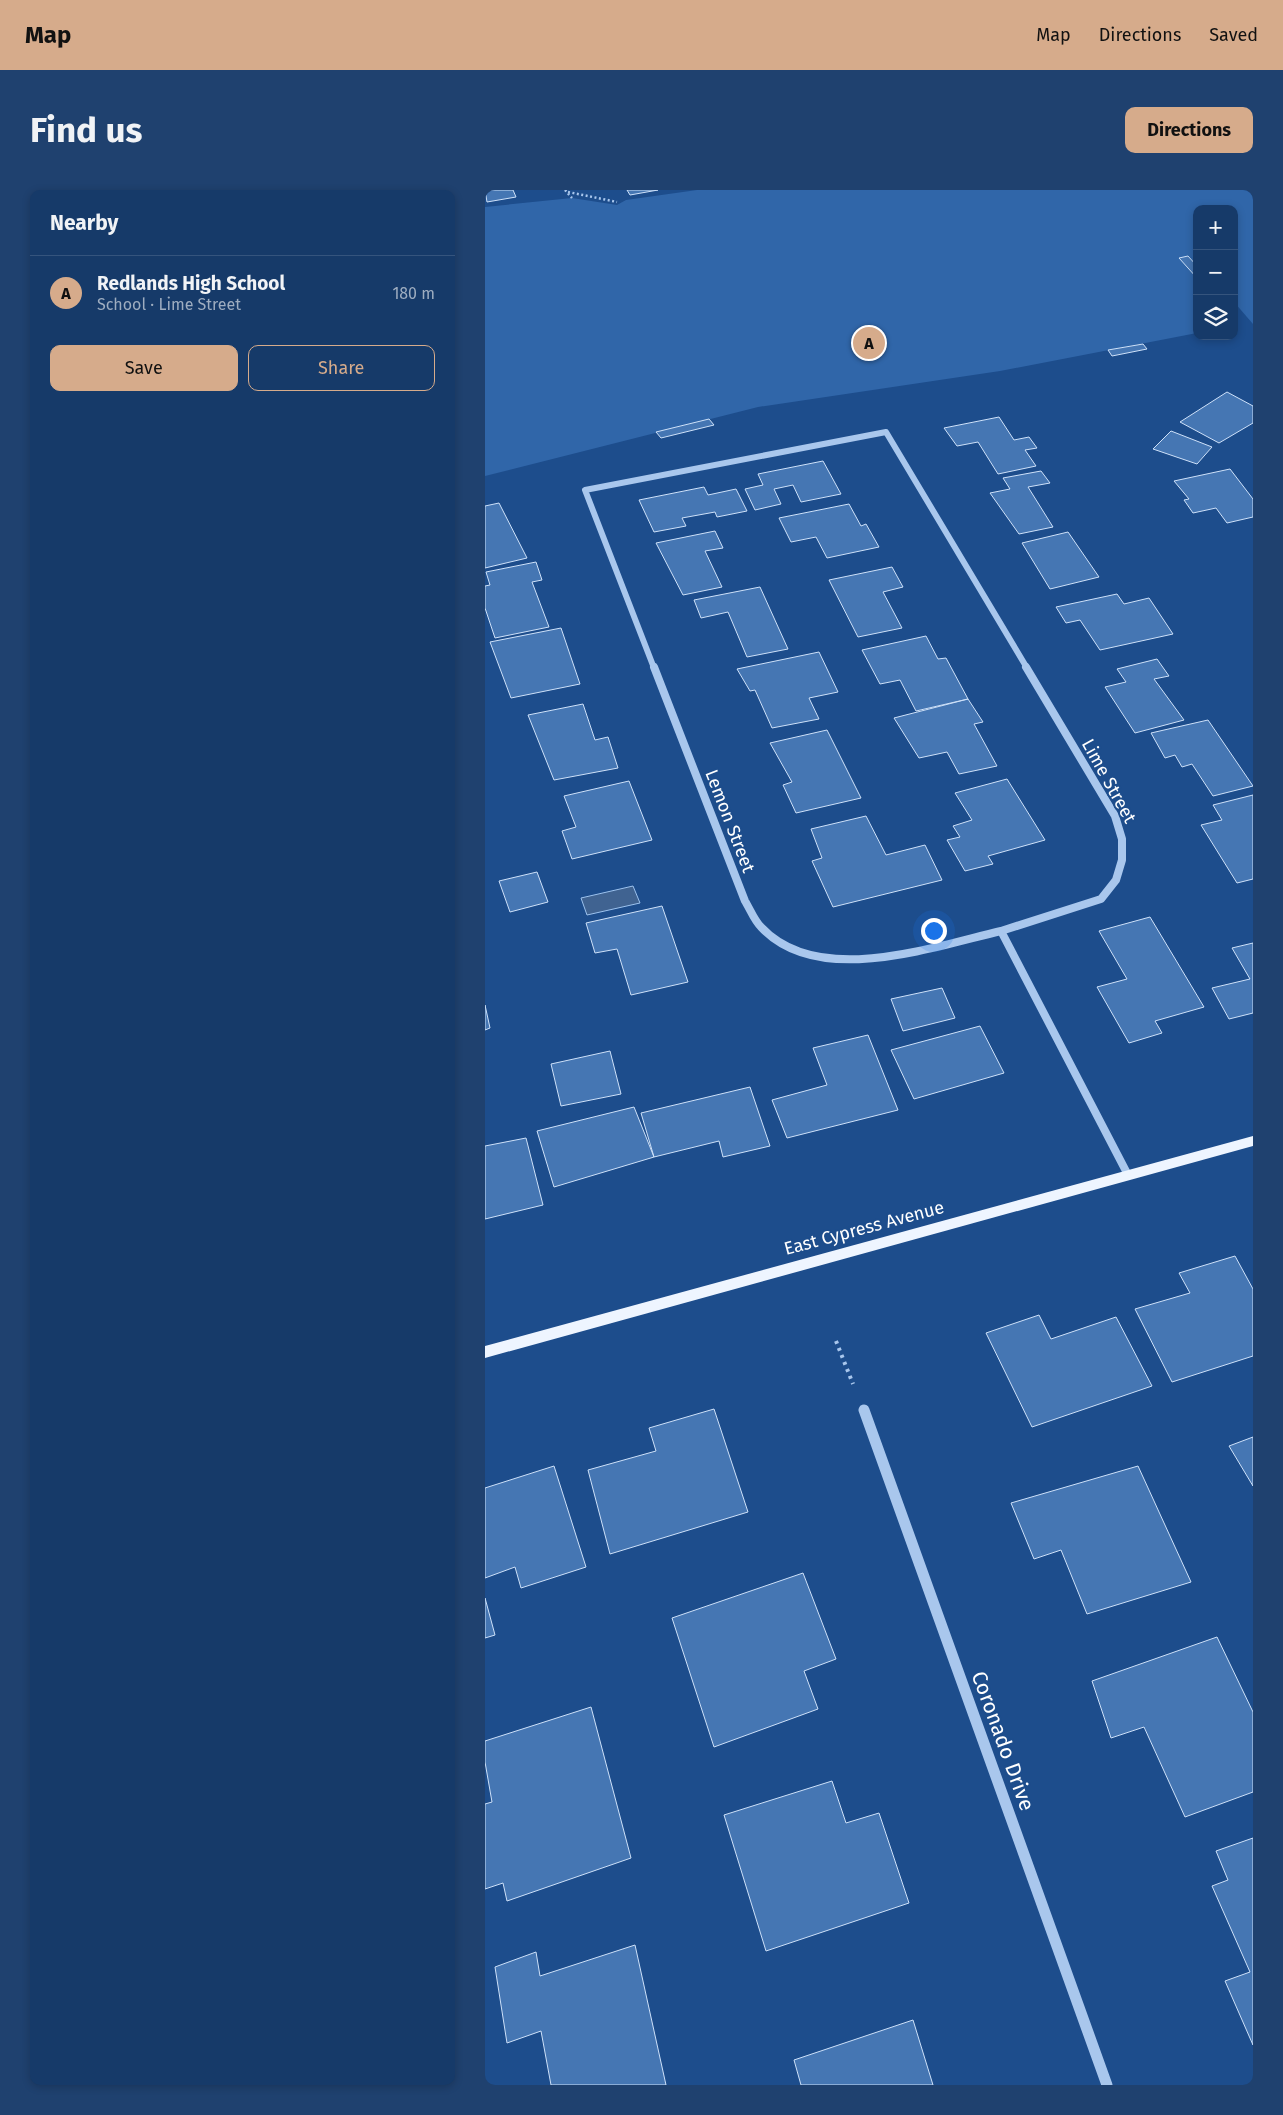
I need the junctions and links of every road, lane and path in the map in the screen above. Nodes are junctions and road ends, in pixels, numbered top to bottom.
1 (565, 190) edge
2 (568, 192) junction
3 (572, 198) dead end
4 (617, 202) dead end
5 (886, 432) joint
6 (1001, 930) junction
7 (1253, 1140) edge
8 (1128, 1175) junction
9 (837, 1341) dead end
10 (485, 1352) edge
11 (864, 1410) joint
12 (1107, 2085) edge

1 - 2 path
2 - 3 path
2 - 4 path
5 - 6 street, Lime Street
5 - 6 street, Lemon Street
6 - 8 street
7 - 8 main road, East Cypress Avenue
8 - 10 main road, East Cypress Avenue
9 - 11 path
11 - 12 street, Coronado Drive

